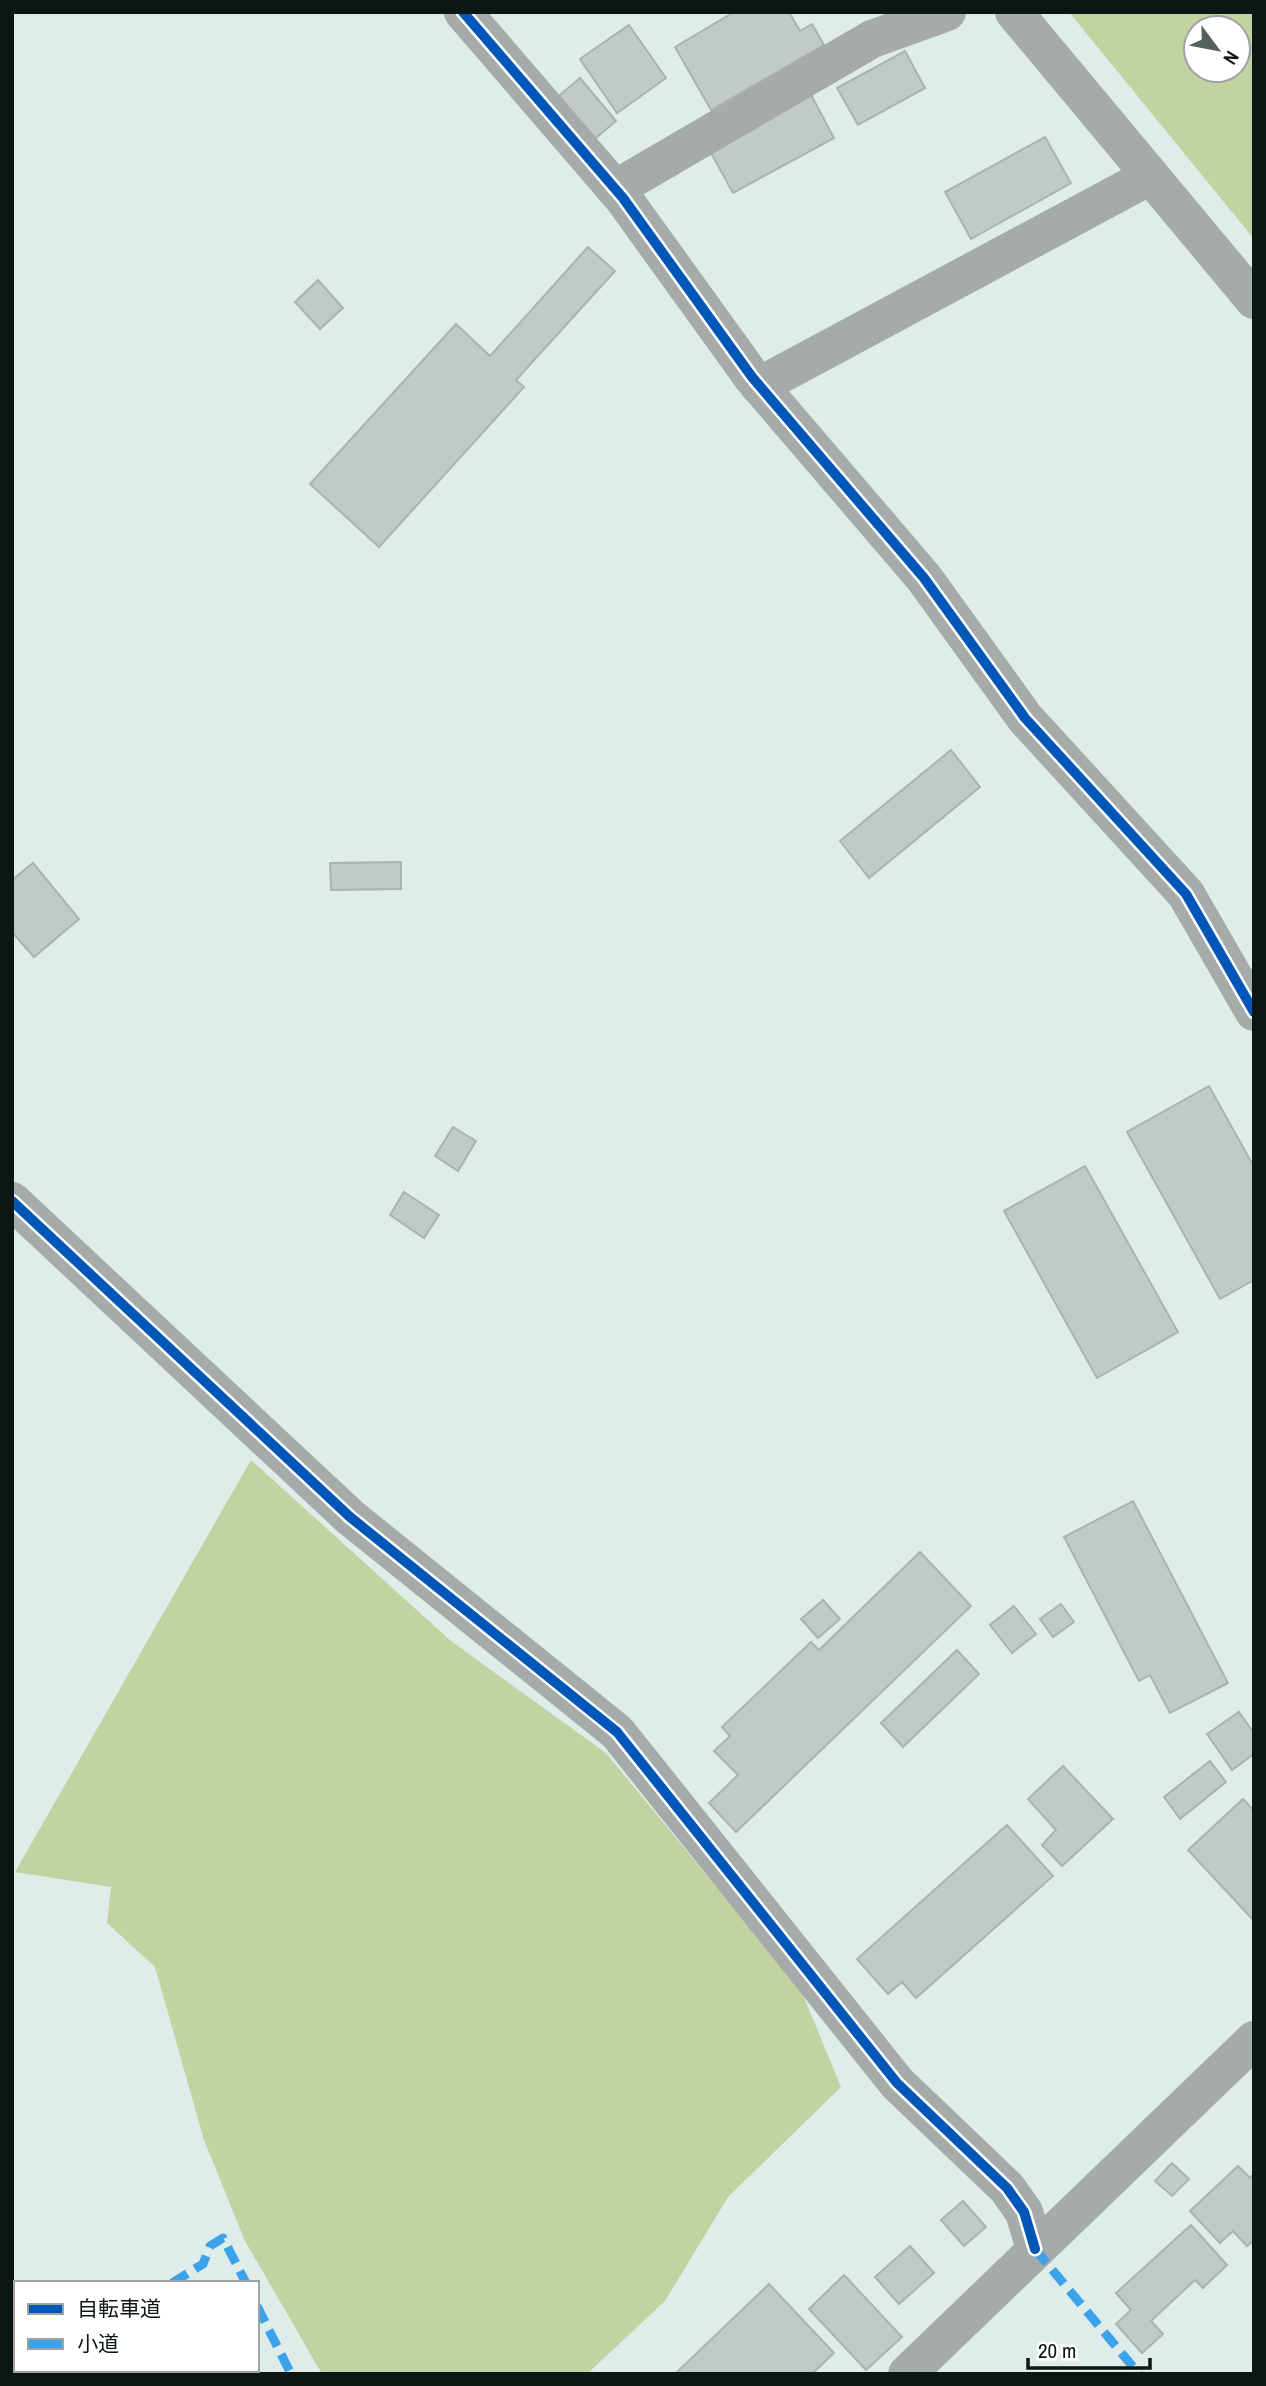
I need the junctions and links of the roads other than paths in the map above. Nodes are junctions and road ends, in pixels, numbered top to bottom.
1 (463, 12) edge
2 (947, 12) edge
3 (1014, 12) edge
4 (1150, 176) junction
5 (615, 189) junction
6 (1254, 300) edge
7 (759, 386) junction
8 (1254, 1012) edge
9 (12, 1200) edge
10 (1254, 2040) edge
11 (1035, 2249) junction
12 (907, 2374) edge

1 - 5 street
2 - 5 street
3 - 4 street
4 - 6 street
4 - 7 street
5 - 7 street
7 - 8 street
9 - 11 street
10 - 11 street
11 - 12 street

